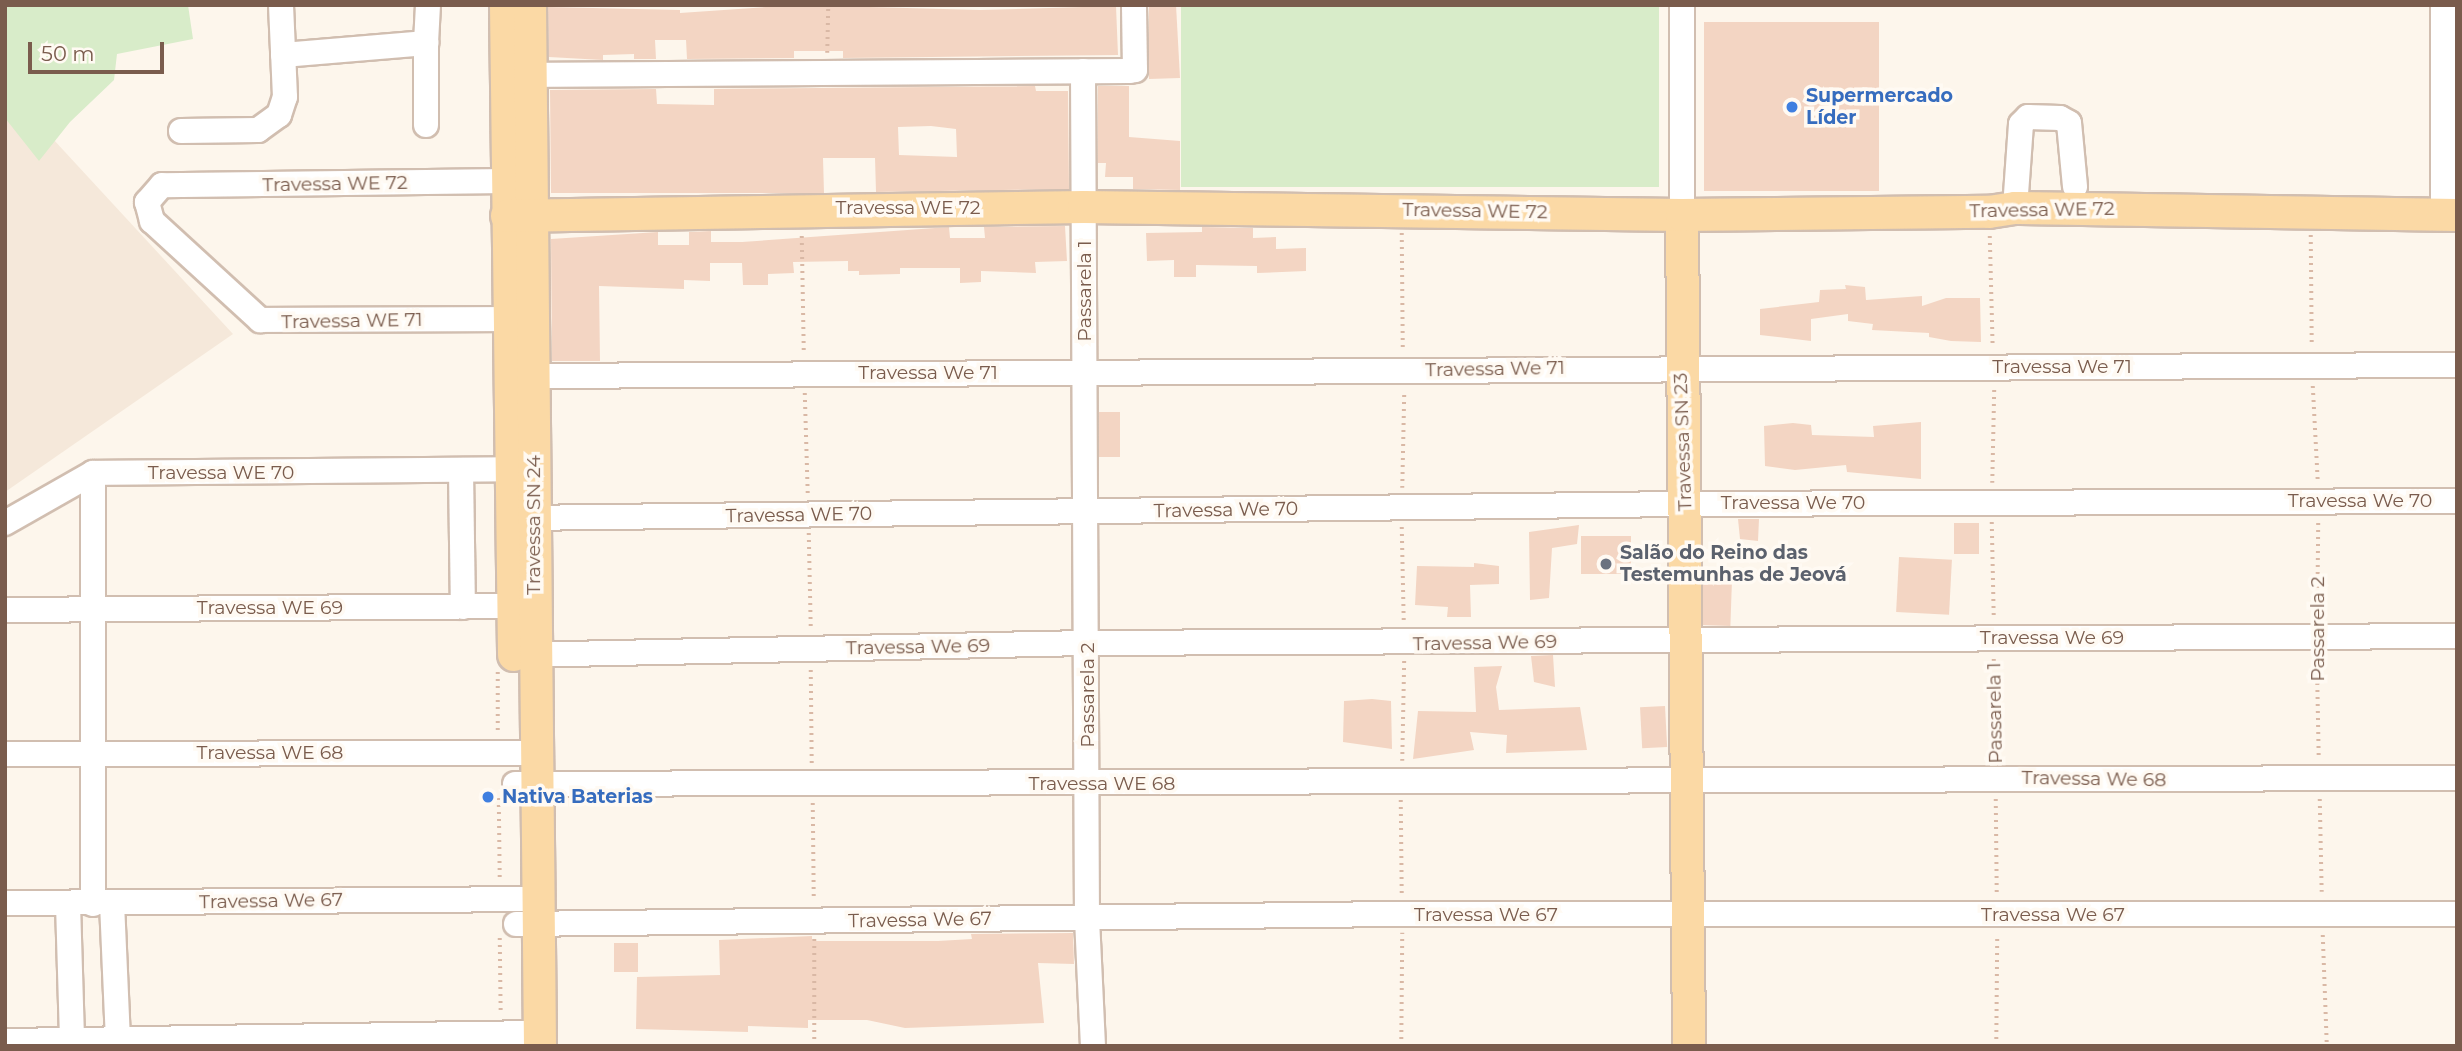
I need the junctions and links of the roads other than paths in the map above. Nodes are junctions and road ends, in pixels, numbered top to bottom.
1 (281, 5) edge
2 (428, 5) edge
3 (506, 5) edge
4 (530, 5) edge
5 (1134, 5) edge
6 (1682, 5) edge
7 (2443, 5) edge
8 (426, 43) junction
9 (283, 55) junction
10 (1083, 71) junction
11 (517, 74) junction
12 (2450, 77) edge
13 (426, 125) dead end
14 (181, 131) dead end
15 (507, 181) junction
16 (163, 185) joint
17 (2075, 187) dead end
18 (1084, 207) junction
19 (2002, 210) junction
20 (1682, 215) junction
21 (2450, 215) edge
22 (519, 216) junction
23 (508, 319) junction
24 (2457, 365) edge
25 (1680, 367) junction
26 (1085, 373) junction
27 (533, 376) junction
28 (522, 469) junction
29 (461, 470) junction
30 (93, 473) junction
31 (2457, 501) edge
32 (1685, 504) junction
33 (1086, 512) junction
34 (523, 519) junction
35 (5, 523) edge
36 (523, 606) junction
37 (463, 607) junction
38 (92, 609) junction
39 (5, 610) edge
40 (2457, 636) edge
41 (1687, 640) junction
42 (1088, 643) junction
43 (524, 655) junction
44 (90, 753) junction
45 (5, 754) edge
46 (524, 769) junction
47 (2457, 778) edge
48 (1689, 783) junction
49 (1087, 784) junction
50 (5, 903) edge
51 (103, 903) junction
52 (68, 904) junction
53 (526, 912) junction
54 (2457, 914) edge
55 (1689, 916) junction
56 (1087, 919) junction
57 (530, 1039) edge
58 (118, 1040) junction
59 (5, 1041) edge
60 (86, 1042) edge
61 (1093, 1046) edge
62 (1689, 1046) edge

1 - 9 street
2 - 8 street
3 - 11 main road, Travessa SN 24
4 - 11 main road, Travessa SN 24
5 - 10 street
6 - 20 street, Travessa SN 23
7 - 12 street
8 - 9 street
8 - 13 street
9 - 14 street
10 - 11 street
10 - 18 street, Passarela 1
11 - 15 main road, Travessa SN 24
11 - 22 main road, Travessa SN 24
12 - 21 street
15 - 16 street, Travessa WE 72
15 - 22 main road, Travessa SN 24
16 - 23 street, Travessa WE 71
17 - 19 street
18 - 20 main road, Travessa WE 72
18 - 22 main road, Travessa WE 72
18 - 26 street, Passarela 1
19 - 20 main road, Travessa WE 72
19 - 21 main road, Travessa WE 72
20 - 25 main road, Travessa SN 23
22 - 23 main road, Travessa SN 24
22 - 27 main road, Travessa SN 24
23 - 28 main road, Travessa SN 24
24 - 25 street, Travessa We 71
25 - 26 street, Travessa We 71
25 - 32 main road, Travessa SN 23
26 - 27 street, Travessa We 71
26 - 33 street, Passarela 1
27 - 28 main road, Travessa SN 24
28 - 29 street, Travessa WE 70
28 - 34 main road, Travessa SN 24
29 - 30 street, Travessa WE 70
29 - 37 street
30 - 35 street, Travessa WE 70
30 - 38 street
31 - 32 street, Travessa We 70
32 - 33 street, Travessa We 70
32 - 41 main road, Travessa SN 23
33 - 34 street, Travessa WE 70
33 - 42 street, Passarela 2
34 - 36 main road, Travessa SN 24
36 - 37 street, Travessa WE 69
36 - 43 main road, Travessa SN 24
37 - 38 street, Travessa WE 69
38 - 39 street, Travessa WE 69
38 - 44 street
40 - 41 street, Travessa We 69
41 - 42 street, Travessa We 69
41 - 48 main road, Travessa SN 23
42 - 43 street, Travessa We 69
42 - 49 street, Passarela 2
43 - 46 main road, Travessa SN 24
44 - 45 street, Travessa WE 68
44 - 46 street, Travessa WE 68
44 - 51 street
46 - 49 street, Travessa WE 68
46 - 53 main road, Travessa SN 24
47 - 48 street, Travessa We 68
48 - 49 street, Travessa WE 68
48 - 55 main road, Travessa SN 23
49 - 56 street, Passarela 2
50 - 52 street, Travessa We 67
51 - 52 street, Travessa We 67
51 - 53 street, Travessa We 67
51 - 58 street
52 - 60 street
53 - 56 street, Travessa We 67
53 - 57 main road, Travessa SN 24
54 - 55 street, Travessa We 67
55 - 56 street, Travessa We 67
55 - 62 main road, Travessa SN 23
56 - 61 street, Passarela 2
57 - 58 street
58 - 60 street
59 - 60 street

